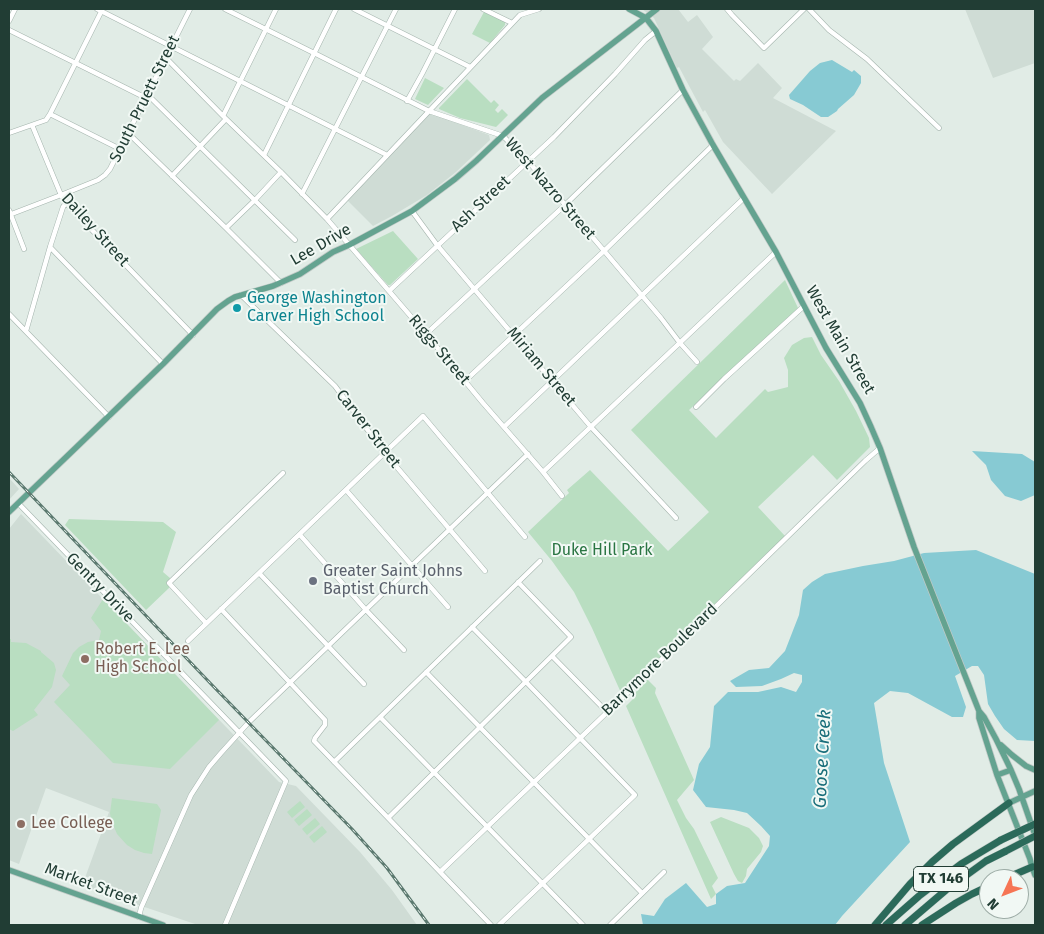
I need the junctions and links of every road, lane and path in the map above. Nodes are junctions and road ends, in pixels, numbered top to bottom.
1 (15, 9) edge
2 (100, 9) edge
3 (190, 9) edge
4 (225, 9) edge
5 (276, 9) edge
6 (336, 9) edge
7 (354, 9) edge
8 (396, 9) edge
9 (455, 9) edge
10 (483, 9) edge
11 (539, 9) edge
12 (629, 9) edge
13 (657, 9) edge
14 (727, 9) edge
15 (804, 9) edge
16 (809, 9) edge
17 (646, 18) junction
18 (9, 21) edge
19 (512, 23) junction
20 (388, 26) junction
21 (266, 29) junction
22 (9, 30) edge
23 (656, 31) junction
24 (170, 46) junction
25 (435, 49) junction
26 (314, 53) junction
27 (165, 57) junction
28 (76, 63) junction
29 (470, 67) junction
30 (362, 77) junction
31 (240, 80) junction
32 (683, 90) junction
33 (145, 97) junction
34 (407, 100) junction
35 (288, 105) junction
36 (428, 112) junction
37 (50, 114) junction
38 (224, 117) junction
39 (32, 125) junction
40 (939, 128) dead end
41 (336, 129) junction
42 (9, 133) edge
43 (128, 133) junction
44 (504, 136) junction
45 (713, 145) junction
46 (199, 146) junction
47 (120, 149) junction
48 (264, 155) junction
49 (387, 155) junction
50 (528, 161) junction
51 (281, 172) junction
52 (172, 176) junction
53 (302, 194) junction
54 (61, 195) junction
55 (744, 198) junction
56 (255, 200) junction
57 (66, 203) junction
58 (565, 204) junction
59 (412, 211) junction
60 (9, 213) edge
61 (327, 219) junction
62 (226, 228) junction
63 (295, 240) dead end
64 (349, 245) junction
65 (437, 245) junction
66 (50, 247) junction
67 (24, 249) dead end
68 (604, 251) junction
69 (776, 252) junction
70 (281, 283) junction
71 (474, 289) junction
72 (389, 291) junction
73 (242, 295) junction
74 (642, 296) junction
75 (804, 306) junction
76 (9, 314) edge
77 (26, 331) junction
78 (426, 334) junction
79 (193, 335) junction
80 (514, 335) junction
81 (680, 343) junction
82 (697, 362) dead end
83 (163, 364) junction
84 (552, 380) junction
85 (465, 381) junction
86 (696, 407) dead end
87 (108, 417) junction
88 (591, 426) junction
89 (504, 427) junction
90 (880, 448) junction
91 (384, 452) junction
92 (528, 454) junction
93 (543, 472) junction
94 (283, 473) dead end
95 (346, 490) junction
96 (487, 492) junction
97 (562, 496) dead end
98 (18, 503) junction
99 (9, 512) edge
100 (676, 518) dead end
101 (450, 528) junction
102 (300, 535) junction
103 (525, 537) dead end
104 (540, 561) dead end
105 (412, 566) junction
106 (485, 571) dead end
107 (259, 573) junction
108 (518, 582) junction
109 (448, 607) dead end
110 (221, 609) junction
111 (366, 610) junction
112 (206, 624) junction
113 (472, 627) junction
114 (188, 641) dead end
115 (329, 646) junction
116 (404, 650) dead end
117 (552, 656) junction
118 (426, 672) junction
119 (290, 682) junction
120 (526, 682) junction
121 (364, 684) dead end
122 (979, 711) junction
123 (607, 712) junction
124 (380, 717) junction
125 (480, 727) junction
126 (240, 732) junction
127 (580, 738) junction
128 (996, 739) junction
129 (334, 762) junction
130 (1011, 770) junction
131 (1035, 770) edge
132 (434, 772) junction
133 (997, 774) junction
134 (533, 782) junction
135 (1035, 790) edge
136 (1021, 797) junction
137 (1009, 803) junction
138 (388, 818) junction
139 (1035, 824) edge
140 (487, 827) junction
141 (1035, 835) edge
142 (589, 839) junction
143 (1033, 866) edge
144 (9, 870) edge
145 (440, 872) junction
146 (664, 872) dead end
147 (1035, 875) edge
148 (542, 884) junction
149 (979, 891) edge
150 (642, 893) junction
151 (139, 916) junction
152 (163, 925) edge
153 (225, 925) edge
154 (491, 925) edge
155 (499, 925) edge
156 (583, 925) edge
157 (610, 925) edge
158 (875, 925) edge
159 (886, 925) edge
160 (905, 925) edge
161 (922, 925) edge

1 - 18 street
2 - 24 street
2 - 28 street
3 - 24 street, South Pruett Street
4 - 21 street, West Nazro Street
5 - 21 street
6 - 26 street
7 - 20 street
8 - 20 street
9 - 25 street
10 - 19 street
11 - 19 street
12 - 17 main road, West Main Street
13 - 17 main road, Lee Drive
14 - 15 street
16 - 40 street
17 - 23 main road, West Main Street
17 - 44 main road, Lee Drive
19 - 29 street
20 - 25 street
20 - 30 street
21 - 26 street, West Nazro Street
21 - 31 street
22 - 28 street
23 - 32 main road, West Main Street
23 - 50 street, Ash Street
24 - 27 street, South Pruett Street
24 - 31 street
25 - 29 street
25 - 34 street
26 - 30 street, West Nazro Street
26 - 35 street
27 - 33 street, South Pruett Street
27 - 38 street, Riggs Street
28 - 33 street
28 - 37 street
29 - 36 street
30 - 34 street, West Nazro Street
30 - 41 street
31 - 35 street
31 - 38 street
32 - 45 main road, West Main Street
32 - 58 street
33 - 43 street, South Pruett Street
33 - 46 street
34 - 36 street, West Nazro Street
35 - 41 street
35 - 48 street
36 - 44 street, West Nazro Street
36 - 49 street
37 - 39 street
37 - 47 street
38 - 46 street
38 - 48 street, Riggs Street
39 - 42 street
39 - 54 street, Dailey Street
41 - 49 street
41 - 53 street
43 - 47 street, South Pruett Street
43 - 52 street
44 - 50 street, West Nazro Street
44 - 59 main road, Lee Drive
45 - 55 main road, West Main Street
45 - 68 street
46 - 52 street
46 - 56 street
47 - 54 street, South Pruett Street
48 - 51 street, Riggs Street
49 - 61 street
50 - 58 street, West Nazro Street
50 - 65 street, Ash Street
51 - 53 street, Riggs Street
51 - 56 street
52 - 62 street
53 - 61 street, Riggs Street
54 - 57 street, Dailey Street
54 - 60 street, South Pruett Street
55 - 69 main road, West Main Street
55 - 74 street
56 - 62 street
56 - 63 street
57 - 66 street
57 - 79 street, Dailey Street
58 - 68 street, West Nazro Street
58 - 71 street
59 - 64 main road, Lee Drive
59 - 65 street, Miriam Street
60 - 67 street
61 - 64 street, Riggs Street
62 - 70 street
64 - 70 main road, Lee Drive
64 - 72 street, Riggs Street
65 - 71 street, Miriam Street
65 - 72 street, Ash Street
66 - 77 street
66 - 83 street
68 - 74 street, West Nazro Street
68 - 80 street
69 - 75 main road, West Main Street
69 - 81 street
70 - 73 main road, Lee Drive
71 - 78 street
71 - 80 street, Miriam Street
72 - 78 street, Riggs Street
73 - 79 main road, Lee Drive
73 - 91 street, Carver Street
74 - 81 street, West Nazro Street
74 - 84 street
75 - 86 street
75 - 90 main road, West Main Street
76 - 77 street
77 - 87 street
78 - 85 street, Riggs Street
79 - 83 main road, Lee Drive
80 - 84 street, Miriam Street
80 - 85 street
81 - 82 street, West Nazro Street
81 - 88 street
83 - 87 main road, Lee Drive
84 - 88 street, Miriam Street
84 - 89 street
85 - 89 street, Riggs Street
87 - 98 main road, Lee Drive
88 - 93 street
88 - 100 street, Miriam Street
89 - 92 street, Riggs Street
90 - 122 main road, West Main Street
90 - 123 street, Barrymore Boulevard
91 - 95 street
91 - 96 street
91 - 101 street, Carver Street
92 - 93 street, Riggs Street
92 - 96 street
93 - 97 street, Riggs Street
94 - 112 street
95 - 102 street
95 - 105 street
96 - 101 street
96 - 103 street
98 - 99 main road, Lee Drive
98 - 126 street, Gentry Drive
101 - 105 street
101 - 106 street, Carver Street
102 - 107 street
102 - 111 street
104 - 108 street
105 - 109 street
105 - 111 street
107 - 110 street
107 - 115 street
108 - 113 street
108 - 117 street
110 - 112 street
110 - 119 street
111 - 115 street
111 - 116 street
112 - 114 street
113 - 118 street
113 - 120 street
115 - 119 street
115 - 121 street
117 - 120 street
117 - 123 street
118 - 124 street
118 - 125 street
119 - 126 street
119 - 129 street
120 - 125 street
120 - 127 street
122 - 128 main road, West Main Street
122 - 133 main road, West Main Street
123 - 127 street, Barrymore Boulevard
124 - 129 street
124 - 132 street
125 - 132 street
125 - 134 street
126 - 151 street
126 - 153 street, Gentry Drive
127 - 134 street, Barrymore Boulevard
127 - 142 street
128 - 130 main road, West Main Street
128 - 131 main road
129 - 138 street
130 - 133 main road
130 - 136 main road, West Main Street
132 - 138 street
132 - 140 street
133 - 137 main road, West Main Street
134 - 140 street, Barrymore Boulevard
134 - 142 street
135 - 136 main road
136 - 137 main road
136 - 141 main road, West Main Street
137 - 143 main road, West Main Street
137 - 158 highway
138 - 145 street
139 - 159 highway, TX 146, bridge
140 - 145 street, Barrymore Boulevard
140 - 148 street
141 - 160 highway, TX 146, bridge
142 - 148 street
142 - 150 street
143 - 147 main road, West Main Street
144 - 151 main road, Market Street
145 - 154 street
146 - 150 street
148 - 155 street
148 - 156 street
149 - 161 highway
150 - 157 street
151 - 152 main road, Market Street

